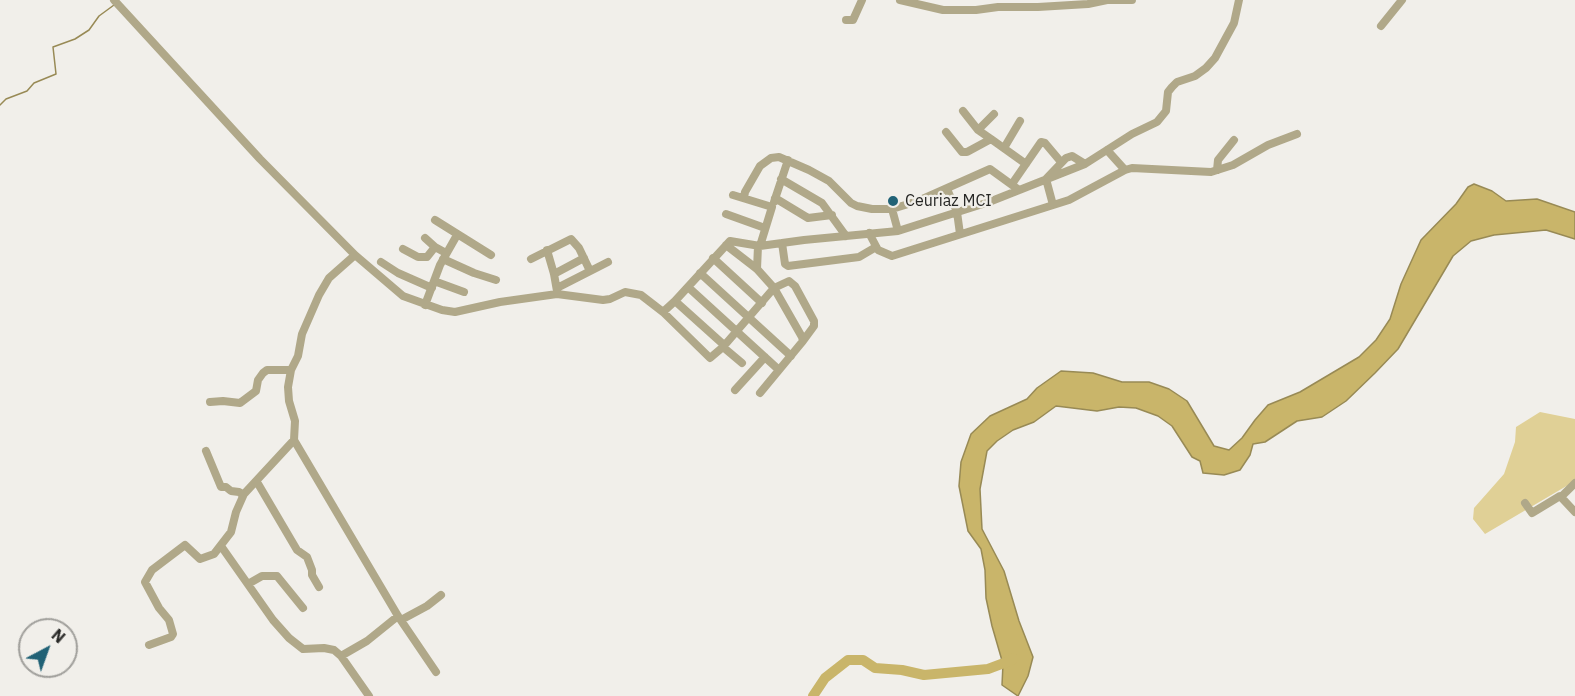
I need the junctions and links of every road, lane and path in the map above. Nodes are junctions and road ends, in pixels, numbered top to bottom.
1 (862, 0) edge
2 (900, 0) edge
3 (1107, 0) edge
4 (1132, 0) edge
5 (1239, 0) edge
6 (1402, 0) edge
7 (116, 2) edge
8 (997, 3) edge
9 (846, 20) dead end
10 (1381, 26) dead end
11 (963, 111) dead end
12 (994, 114) dead end
13 (1020, 121) dead end
14 (978, 130) junction
15 (946, 132) dead end
16 (1297, 134) dead end
17 (991, 139) junction
18 (1234, 140) dead end
19 (1004, 148) junction
20 (1107, 150) junction
21 (788, 160) junction
22 (1061, 162) junction
23 (1026, 164) junction
24 (1085, 164) junction
25 (1125, 170) junction
26 (1217, 170) junction
27 (781, 179) junction
28 (1046, 179) junction
29 (1015, 187) junction
30 (947, 189) junction
31 (733, 195) dead end
32 (744, 198) junction
33 (775, 198) junction
34 (1053, 205) junction
35 (772, 207) junction
36 (892, 209) junction
37 (957, 212) junction
38 (726, 214) dead end
39 (831, 215) junction
40 (435, 220) dead end
41 (765, 228) junction
42 (898, 231) junction
43 (869, 233) junction
44 (960, 234) junction
45 (456, 235) junction
46 (846, 236) junction
47 (426, 238) dead end
48 (782, 243) junction
49 (726, 245) junction
50 (759, 246) junction
51 (435, 247) junction
52 (876, 247) junction
53 (403, 249) dead end
54 (547, 250) junction
55 (355, 255) junction
56 (491, 255) dead end
57 (445, 256) junction
58 (584, 258) junction
59 (713, 258) junction
60 (531, 259) dead end
61 (381, 262) dead end
62 (608, 262) dead end
63 (757, 269) junction
64 (590, 271) junction
65 (700, 273) junction
66 (554, 274) junction
67 (496, 280) dead end
68 (433, 284) junction
69 (688, 287) junction
70 (774, 288) junction
71 (557, 291) junction
72 (464, 292) dead end
73 (675, 301) junction
74 (762, 303) junction
75 (425, 305) junction
76 (663, 312) junction
77 (749, 317) junction
78 (736, 331) junction
79 (803, 341) junction
80 (723, 346) junction
81 (791, 356) junction
82 (765, 357) junction
83 (742, 363) dead end
84 (291, 370) junction
85 (779, 370) junction
86 (735, 390) dead end
87 (760, 393) dead end
88 (210, 402) dead end
89 (294, 440) junction
90 (206, 451) dead end
91 (257, 482) junction
92 (1575, 483) edge
93 (243, 495) junction
94 (1561, 497) junction
95 (1525, 503) dead end
96 (1575, 512) edge
97 (221, 546) junction
98 (248, 584) junction
99 (319, 587) dead end
100 (441, 595) dead end
101 (303, 608) dead end
102 (400, 618) junction
103 (149, 645) dead end
104 (341, 656) junction
105 (436, 672) dead end
106 (369, 696) edge

1 - 9 street
2 - 8 street
3 - 4 street
3 - 8 street
5 - 20 street
6 - 10 street
7 - 55 street
11 - 14 street
12 - 14 street
13 - 19 street
14 - 17 street
15 - 17 street
16 - 26 street
17 - 19 street
18 - 26 street
19 - 23 street
20 - 24 street
20 - 25 street
21 - 27 street
21 - 32 street
21 - 36 street
22 - 23 street
22 - 24 street
22 - 28 street
23 - 29 street
24 - 28 street
25 - 26 street
25 - 34 street
27 - 33 street
27 - 39 street
28 - 29 street
28 - 34 street
29 - 30 street
29 - 37 street
30 - 36 street
30 - 37 street
31 - 32 street
32 - 35 street
33 - 35 street
33 - 39 street
34 - 44 street
35 - 41 street
36 - 42 street
37 - 42 street
37 - 44 street
38 - 41 street
39 - 46 street
40 - 45 street
41 - 50 street
42 - 43 street
43 - 46 street
43 - 52 street
44 - 52 street
45 - 56 street
45 - 57 street
46 - 48 street
47 - 51 street
48 - 50 street
48 - 52 street
49 - 50 street
49 - 59 street
49 - 63 street
50 - 63 street
51 - 53 street
51 - 57 street
54 - 58 street
54 - 60 street
54 - 66 street
55 - 75 street
55 - 84 street
57 - 67 street
57 - 68 street
58 - 64 street
58 - 66 street
59 - 65 street
59 - 74 street
61 - 68 street
62 - 64 street
63 - 70 street
64 - 71 street
65 - 69 street
65 - 77 street
66 - 71 street
68 - 72 street
68 - 75 street
69 - 73 street
69 - 78 street
70 - 74 street
70 - 79 street
70 - 79 street
71 - 75 street
71 - 76 street
73 - 76 street
73 - 80 street
74 - 77 street
76 - 80 street
77 - 78 street
77 - 81 street
78 - 80 street
78 - 82 street
79 - 81 street
80 - 83 street
81 - 85 street
82 - 85 street
82 - 86 street
84 - 88 street
84 - 89 street
85 - 87 street
89 - 91 street
89 - 102 street
90 - 93 street
91 - 93 street
91 - 99 street
92 - 94 street
93 - 97 street
94 - 95 street
94 - 96 street
97 - 98 street
97 - 103 street
98 - 101 street
98 - 104 street
100 - 102 street
102 - 104 street
102 - 105 street
104 - 106 street

